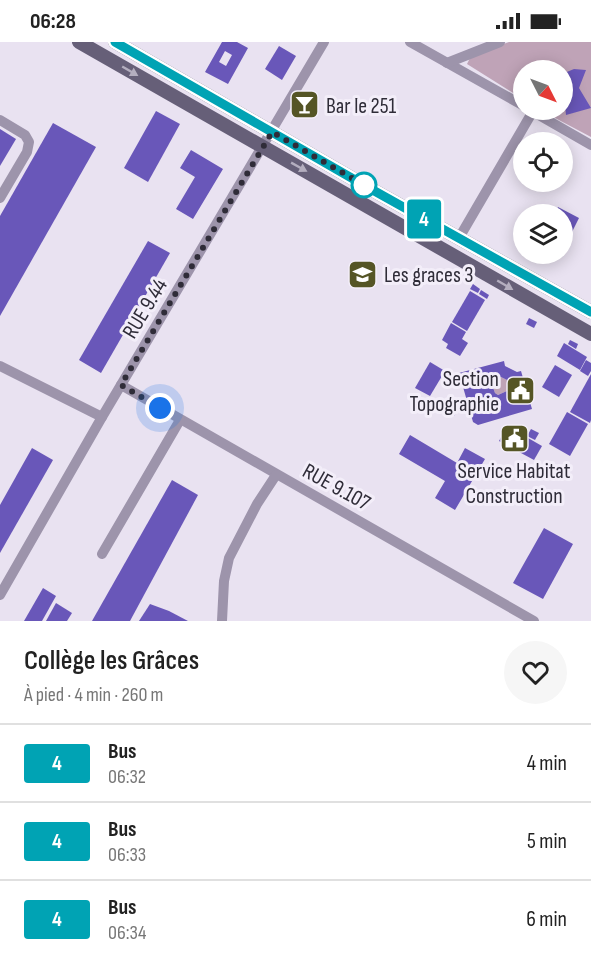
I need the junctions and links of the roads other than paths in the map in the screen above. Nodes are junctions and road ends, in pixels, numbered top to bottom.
1 (79, 42) edge
2 (115, 42) edge
3 (324, 42) edge
4 (410, 42) edge
5 (500, 42) edge
6 (447, 63) junction
7 (513, 100) edge
8 (0, 120) edge
9 (523, 120) edge
10 (548, 120) edge
11 (272, 132) junction
12 (591, 145) edge
13 (263, 147) junction
14 (0, 198) edge
15 (459, 238) junction
16 (591, 312) edge
17 (591, 334) edge
18 (0, 366) edge
19 (121, 385) junction
20 (102, 417) junction
21 (180, 420) junction
22 (276, 474) junction
23 (102, 554) dead end
24 (0, 595) edge
25 (222, 621) edge
26 (534, 621) edge

1 -> 13 main road
2 - 11 main road
3 - 11 street, RUE 9.44
4 - 6 street
5 - 6 street
6 - 7 street
8 - 14 street
9 - 15 street
10 - 12 street
11 - 13 street, RUE 9.44
11 - 15 main road
13 -> 17 main road
13 - 19 street, RUE 9.44
15 - 16 main road
18 - 20 street
19 - 20 street, RUE 9.44
19 - 21 street, RUE 9.107
20 - 24 street, RUE 9.44
21 - 22 street, RUE 9.107
21 - 23 street
22 - 25 street
22 - 26 street, RUE 9.107

